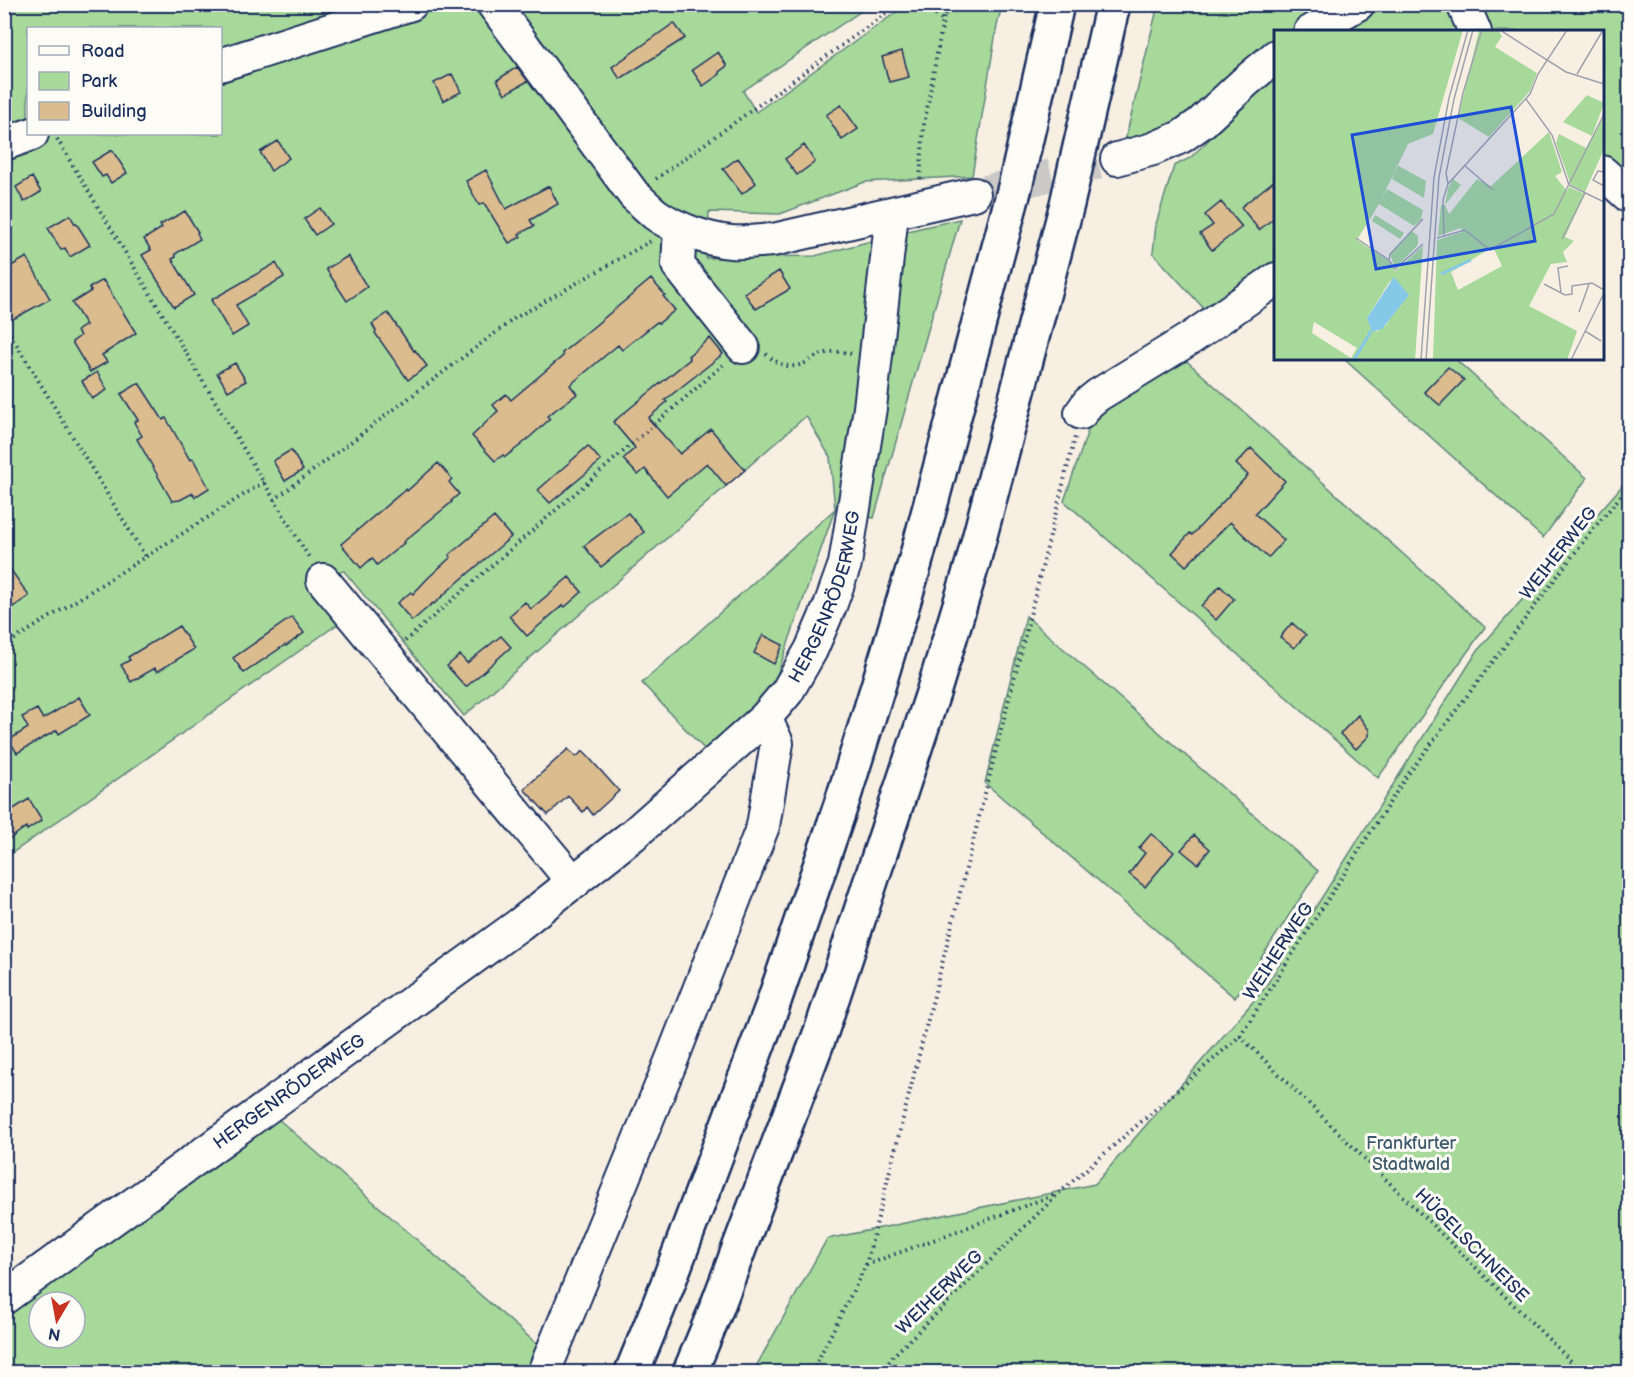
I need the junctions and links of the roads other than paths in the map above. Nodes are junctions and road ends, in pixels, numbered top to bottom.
1 (411, 4) edge
2 (493, 4) edge
3 (1057, 4) edge
4 (1113, 4) edge
5 (1358, 4) edge
6 (1463, 4) edge
7 (1313, 30) edge
8 (1474, 30) edge
9 (1274, 57) edge
10 (222, 64) edge
11 (29, 135) edge
12 (4, 144) edge
13 (1117, 159) tunnel mouth
14 (1604, 174) edge
15 (974, 194) tunnel mouth
16 (1629, 197) edge
17 (905, 210) junction
18 (679, 227) junction
19 (1274, 280) edge
20 (743, 347) road end
21 (1081, 413) road end
22 (323, 580) road end
23 (765, 718) junction
24 (574, 883) junction
25 (4, 1298) edge
26 (544, 1372) edge
27 (632, 1372) edge
28 (690, 1372) edge

1 - 10 street
2 - 18 street
3 - 27 highway
4 - 28 highway
5 - 7 street
6 - 8 street
9 - 13 street
11 - 12 street
14 - 16 street
15 - 17 street
17 - 18 street
17 - 23 street, HERGENRÖDERWEG
18 - 20 street
19 - 21 street
22 - 24 street
23 - 24 street, HERGENRÖDERWEG
23 - 26 street
24 - 25 street, HERGENRÖDERWEG

